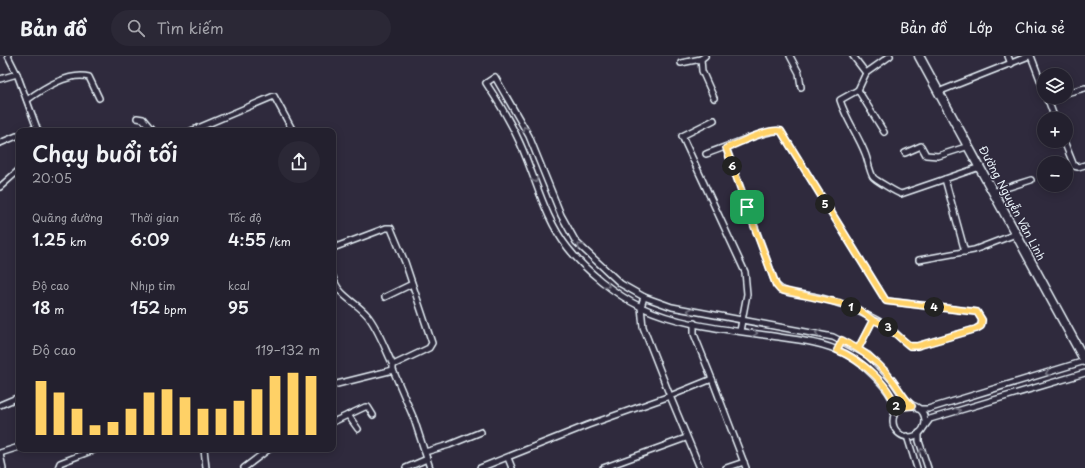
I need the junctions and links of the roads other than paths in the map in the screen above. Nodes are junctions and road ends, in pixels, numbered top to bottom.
1 (8, 56) edge
2 (790, 56) edge
3 (853, 56) edge
4 (890, 56) edge
5 (919, 56) edge
6 (1008, 56) edge
7 (1030, 56) edge
8 (703, 57) edge
9 (681, 62) dead end
10 (1011, 64) junction
11 (866, 73) junction
12 (1037, 73) edge
13 (17, 74) junction
14 (0, 79) edge
15 (801, 87) dead end
16 (1085, 88) edge
17 (858, 90) junction
18 (1073, 91) edge
19 (938, 92) junction
20 (99, 98) dead end
21 (714, 98) dead end
22 (27, 100) junction
23 (137, 118) dead end
24 (714, 120) dead end
25 (37, 128) edge
26 (150, 128) edge
27 (198, 128) edge
28 (291, 128) edge
29 (884, 132) dead end
30 (16, 136) edge
31 (0, 143) edge
32 (968, 146) junction
33 (726, 148) junction
34 (1067, 148) edge
35 (905, 153) dead end
36 (706, 154) dead end
37 (1085, 165) edge
38 (980, 166) junction
39 (16, 173) edge
40 (945, 179) junction
41 (1031, 180) dead end
42 (0, 187) edge
43 (993, 192) junction
44 (1016, 234) junction
45 (336, 247) edge
46 (965, 252) junction
47 (919, 260) dead end
48 (412, 284) junction
49 (336, 285) edge
50 (384, 297) dead end
51 (644, 297) junction
52 (641, 307) junction
53 (742, 320) junction
54 (873, 320) junction
55 (694, 323) junction
56 (740, 331) junction
57 (842, 340) junction
58 (858, 349) junction
59 (837, 350) junction
60 (1085, 361) edge
61 (393, 367) junction
62 (1085, 373) edge
63 (1029, 378) junction
64 (712, 379) junction
65 (336, 384) edge
66 (1031, 389) junction
67 (670, 396) junction
68 (16, 398) edge
69 (0, 405) edge
70 (912, 406) junction
71 (918, 409) junction
72 (896, 412) junction
73 (348, 415) junction
74 (373, 415) dead end
75 (336, 421) edge
76 (924, 426) junction
77 (358, 429) dead end
78 (481, 432) dead end
79 (919, 433) junction
80 (906, 436) junction
81 (686, 438) junction
82 (16, 448) edge
83 (88, 452) edge
84 (204, 452) edge
85 (265, 452) edge
86 (425, 452) junction
87 (0, 453) edge
88 (427, 458) junction
89 (508, 458) junction
90 (744, 462) junction
91 (488, 467) edge
92 (3, 468) edge
93 (58, 468) edge
94 (206, 468) edge
95 (244, 468) edge
96 (406, 468) edge
97 (430, 468) edge
98 (480, 468) edge
99 (512, 468) edge
100 (603, 468) edge
101 (700, 468) edge
102 (726, 468) edge
103 (746, 468) edge
104 (918, 468) edge
105 (928, 468) edge

1 - 13 street
2 - 15 street
3 - 11 street
4 - 11 street
5 - 19 main road, Đường Nguyễn Văn Linh
6 - 10 street
7 - 10 street
7 - 12 street
8 - 9 street
8 - 21 street
10 - 19 street
11 - 17 street
13 - 14 street
13 - 22 street
16 - 18 street
17 - 29 street
17 - 40 street
19 - 32 main road, Đường Nguyễn Văn Linh
20 - 22 street
22 - 25 street
23 - 26 street
24 - 53 street
27 - 28 street
30 - 31 street
32 - 35 street
32 - 38 main road, Đường Nguyễn Văn Linh
33 - 36 street
33 - 54 street
33 - 54 street
34 - 37 street
38 - 40 street
38 - 43 main road, Đường Nguyễn Văn Linh
39 - 42 street
40 - 46 street
41 - 43 street
43 - 44 main road, Đường Nguyễn Văn Linh
44 - 46 street
44 - 60 main road, Đường Nguyễn Văn Linh
45 - 48 street
46 - 47 street
48 - 50 street
48 - 61 street
49 - 61 street
51 - 52 street
51 -> 52 street
53 -> 51 street
52 - 55 street
52 - 67 street
53 - 56 street
57 -> 53 street
54 - 58 street
55 - 56 street
55 - 64 street
56 -> 59 street
57 - 58 street
57 - 59 street
58 - 70 street
59 - 72 street
60 -> 63 street
61 - 65 street
61 - 86 street
62 - 66 street
63 - 66 street
63 - 71 street
64 - 67 street
64 - 90 street
76 -> 66 street
67 - 81 street
67 - 89 street
68 - 69 street
70 - 71 street
70 - 72 street
71 - 76 street
72 - 80 street
73 - 74 street
73 - 75 street
73 - 77 street
76 - 79 street
78 - 86 street
79 - 80 street
105 -> 79 street
80 - 104 street
81 - 100 street
81 - 101 street
82 - 87 street
83 - 93 street
84 - 94 street
85 - 95 street
86 - 88 street
87 - 92 street
88 - 96 street
88 - 97 street
89 - 91 street
89 - 99 street
90 - 102 street
90 - 103 street
91 - 98 street

